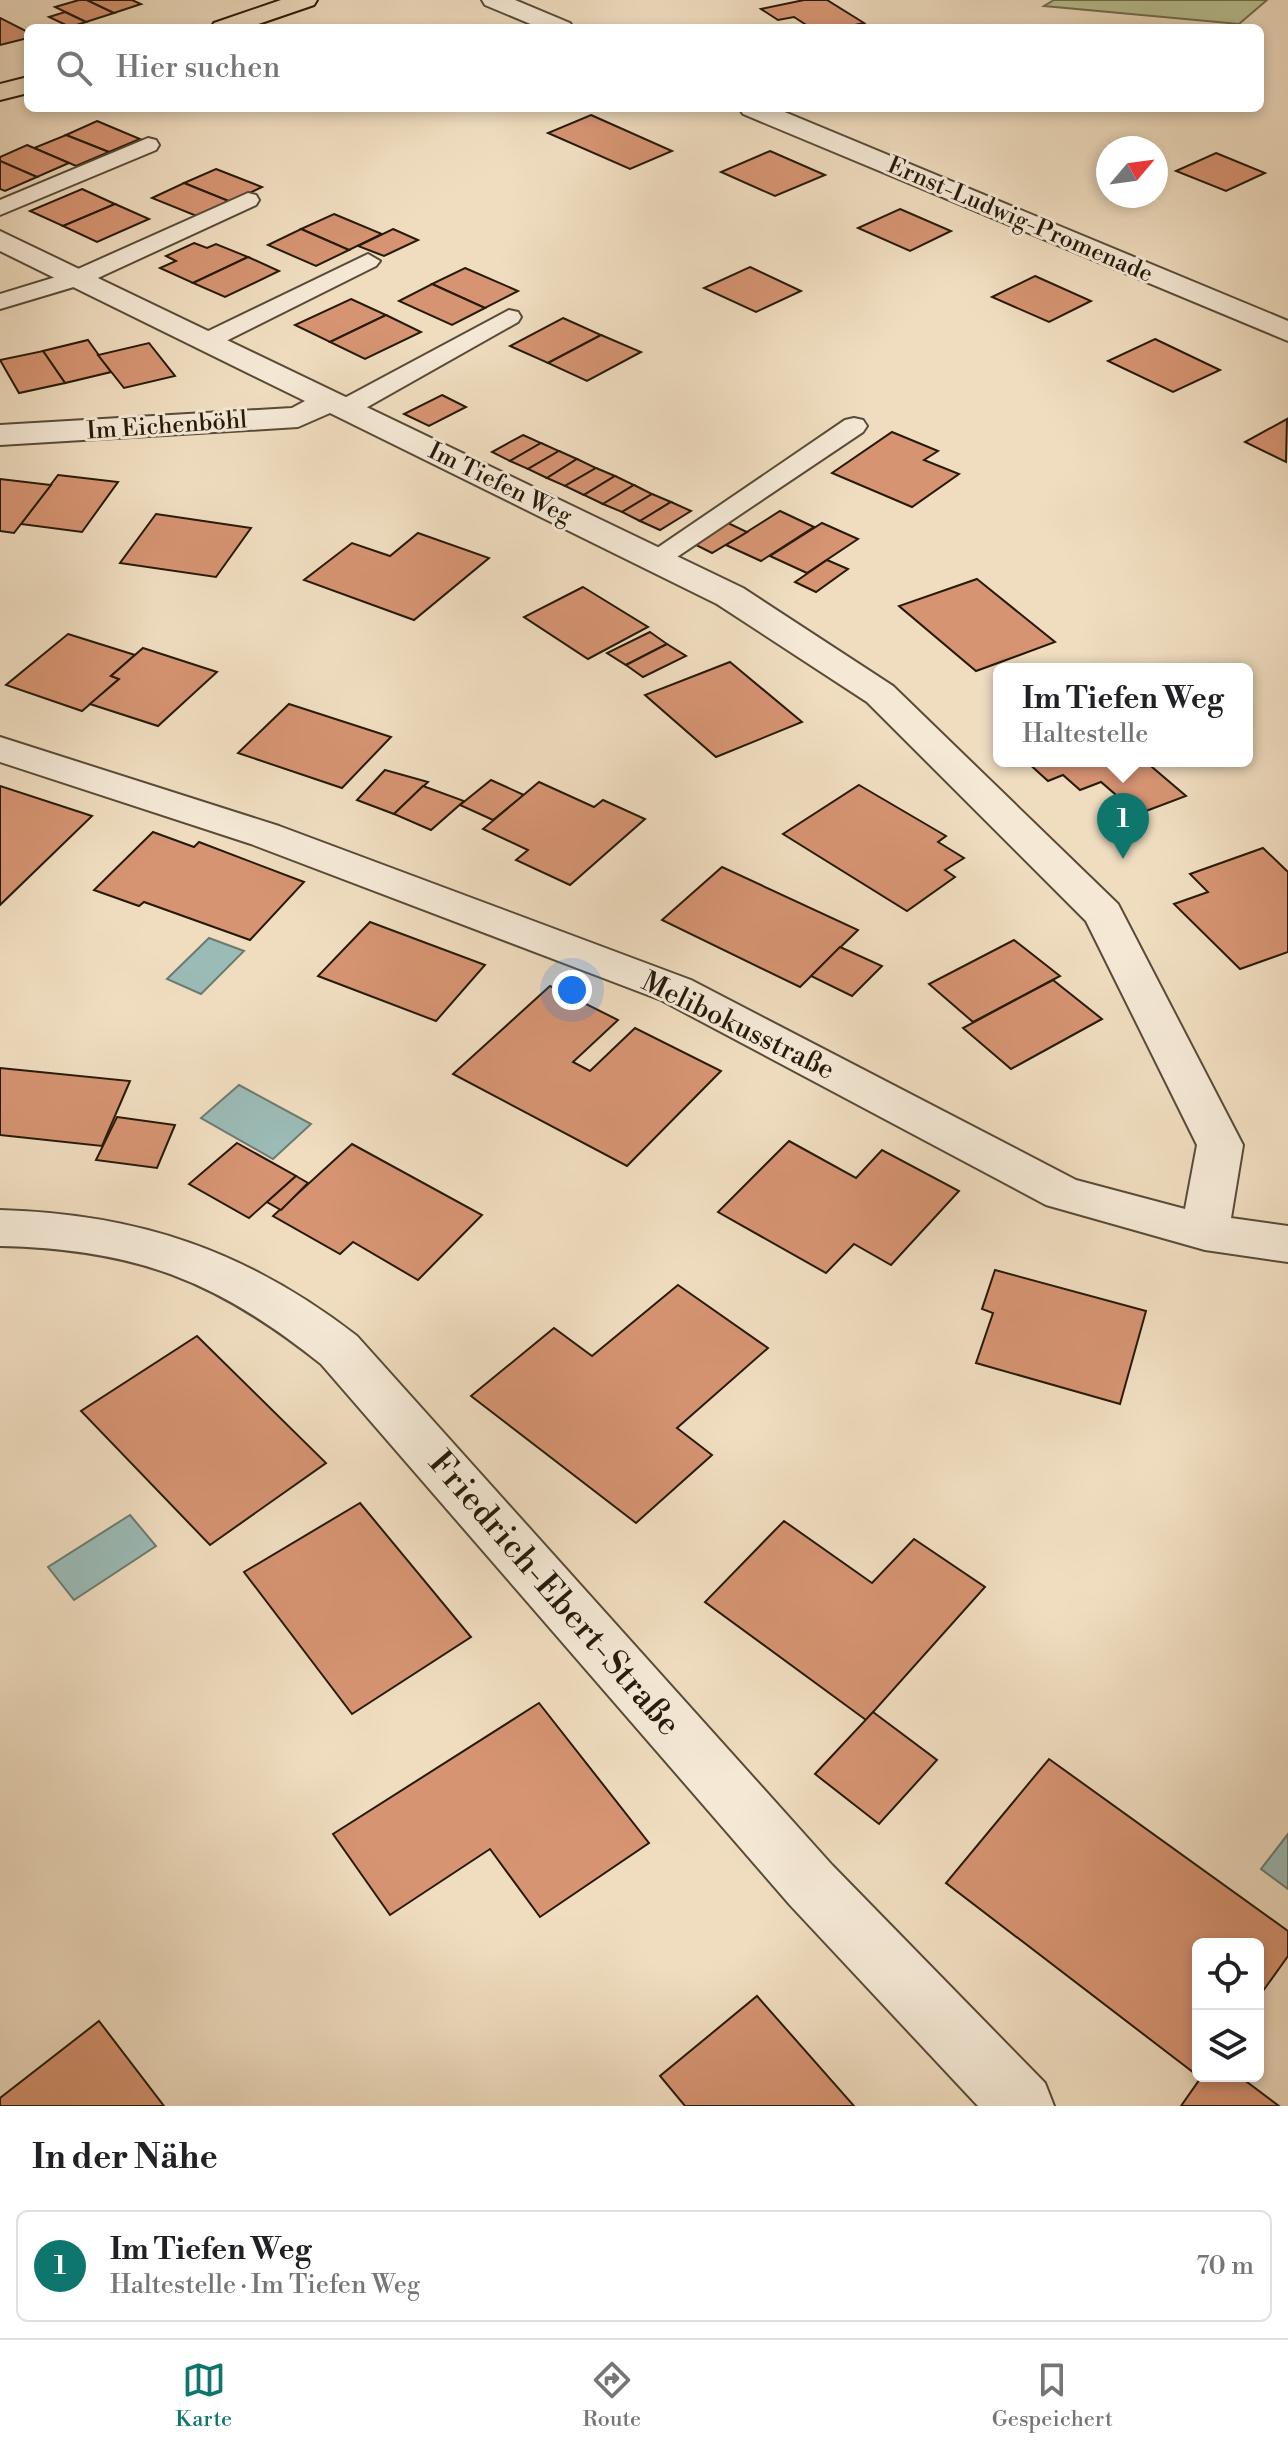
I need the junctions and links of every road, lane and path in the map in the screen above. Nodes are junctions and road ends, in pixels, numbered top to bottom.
1 (305, 0) edge
2 (494, 0) edge
3 (235, 24) edge
4 (551, 24) edge
5 (24, 86) edge
6 (0, 92) edge
7 (762, 112) edge
8 (148, 145) dead end
9 (248, 200) dead end
10 (0, 208) edge
11 (0, 240) edge
12 (368, 261) dead end
13 (78, 278) junction
14 (0, 302) edge
15 (509, 317) dead end
16 (1288, 332) edge
17 (209, 340) junction
18 (338, 404) junction
19 (854, 426) dead end
20 (0, 435) edge
21 (655, 559) junction
22 (0, 749) edge
23 (0, 1228) edge
24 (1205, 1232) junction
25 (1288, 1244) edge
26 (1022, 2106) edge

1 - 3 main road
2 - 4 street
5 - 6 main road
7 - 16 street, Ernst-Ludwig-Promenade
8 - 10 lane
9 - 13 lane
11 - 13 street, Im Tiefen Weg
12 - 17 lane
13 - 14 lane
13 - 17 street, Im Tiefen Weg
15 - 18 lane
17 - 18 street, Im Tiefen Weg
18 - 20 street, Im Eichenböhl
18 - 21 street, Im Tiefen Weg
19 - 21 lane
21 - 24 street, Im Tiefen Weg
22 - 24 street, Melibokusstraße
23 - 26 street, Friedrich-Ebert-Straße
24 - 25 street, Melibokusstraße

